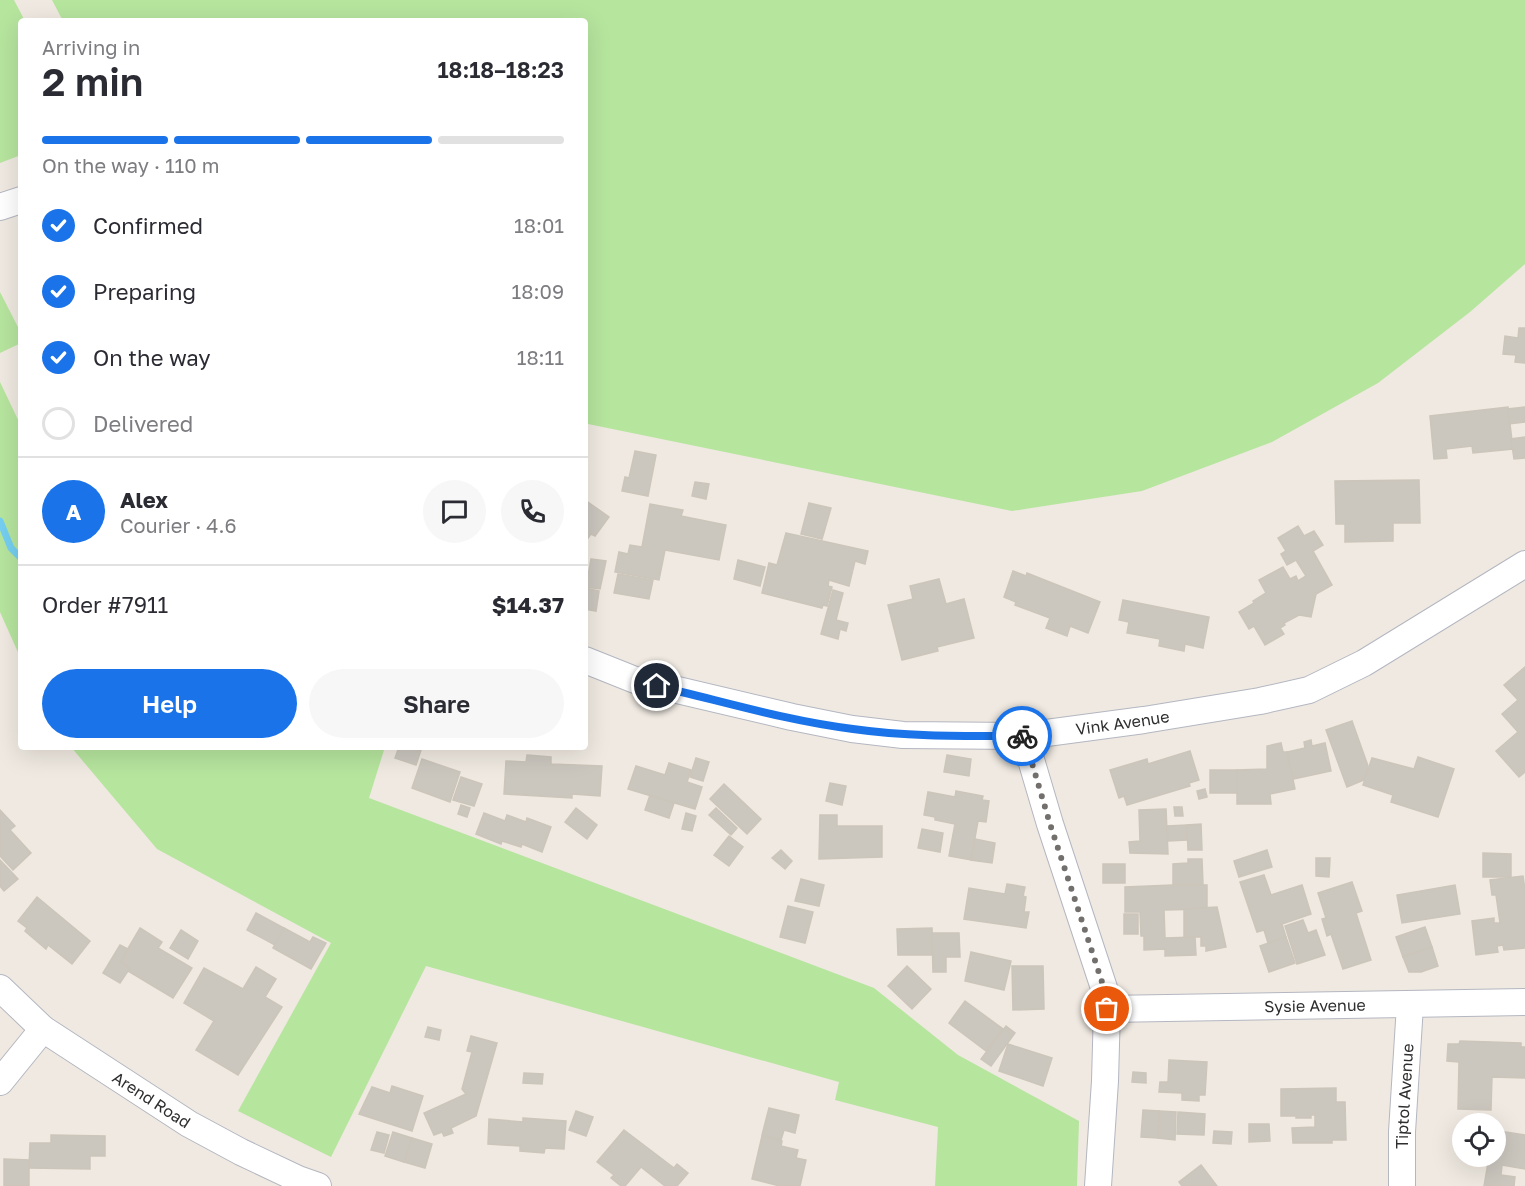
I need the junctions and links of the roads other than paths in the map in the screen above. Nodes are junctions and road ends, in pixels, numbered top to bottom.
1 (18, 201) edge
2 (0, 207) edge
3 (1525, 564) edge
4 (588, 661) edge
5 (1024, 736) junction
6 (0, 988) edge
7 (1525, 1002) edge
8 (1410, 1005) junction
9 (1107, 1009) junction
10 (43, 1029) junction
11 (0, 1082) edge
12 (318, 1186) edge
13 (1098, 1186) edge
14 (1402, 1186) edge

1 - 2 street
3 - 5 street, Vink Avenue
4 - 5 street, Vink Avenue
5 - 9 street
6 - 10 street, Arend Road
7 - 8 street, Sysie Avenue
8 - 9 street, Sysie Avenue
8 - 14 street, Tiptol Avenue
9 - 13 street
10 - 11 street
10 - 12 street, Arend Road

